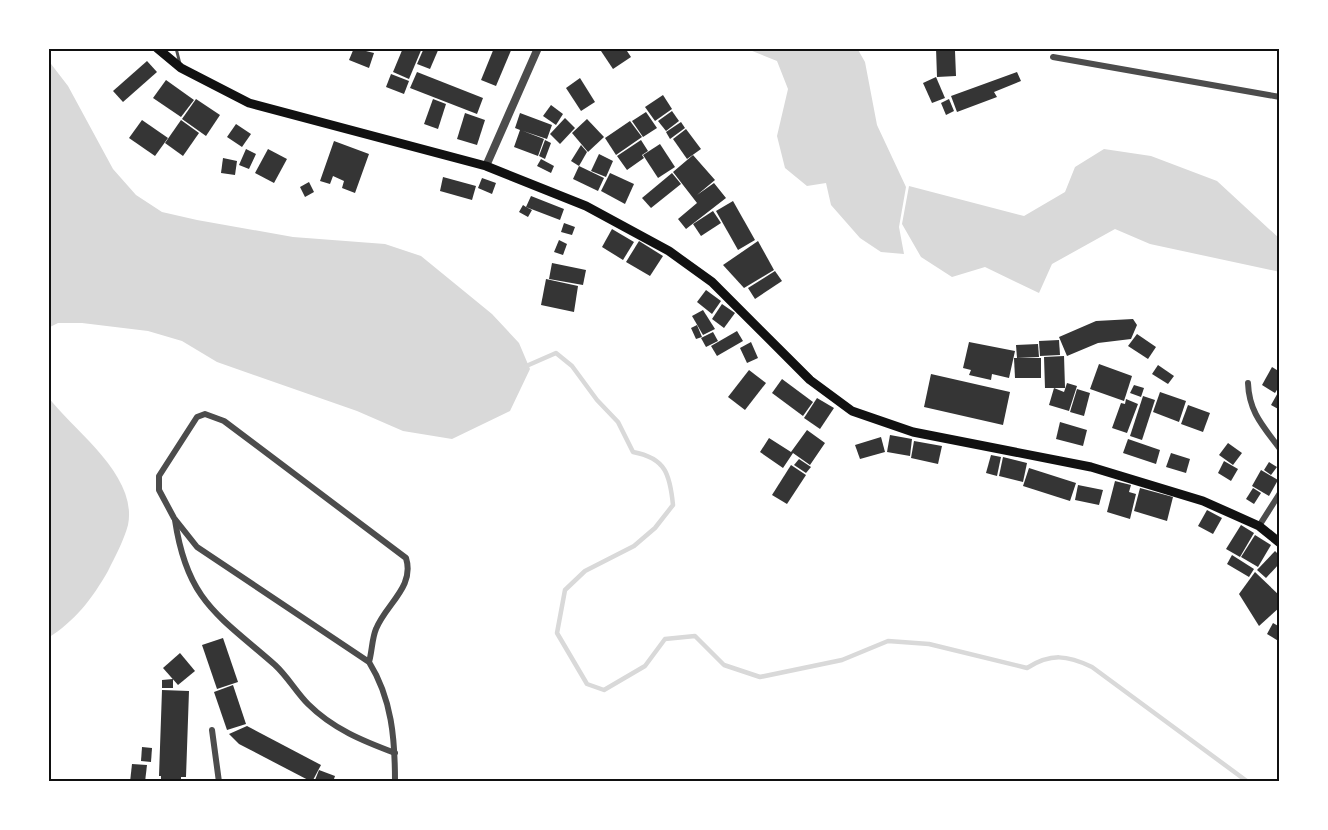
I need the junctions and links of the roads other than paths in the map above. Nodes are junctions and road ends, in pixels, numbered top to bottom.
1 (157, 48) edge
2 (176, 48) edge
3 (538, 48) edge
4 (1053, 57) dead end
5 (181, 68) junction
6 (1280, 97) edge
7 (486, 166) junction
8 (1248, 383) dead end
9 (1280, 449) edge
10 (1280, 493) edge
11 (174, 518) junction
12 (1259, 526) junction
13 (1280, 543) edge
14 (369, 662) junction
15 (212, 730) dead end
16 (395, 753) junction
17 (219, 782) edge
18 (395, 782) edge

1 - 5 main road
2 - 5 lane
3 - 7 street
4 - 6 street
5 - 7 main road
7 - 12 main road
8 - 9 street
10 - 12 street
11 - 14 street
11 - 14 street
11 - 16 street
12 - 13 main road
14 - 16 street
15 - 17 street
16 - 18 street

